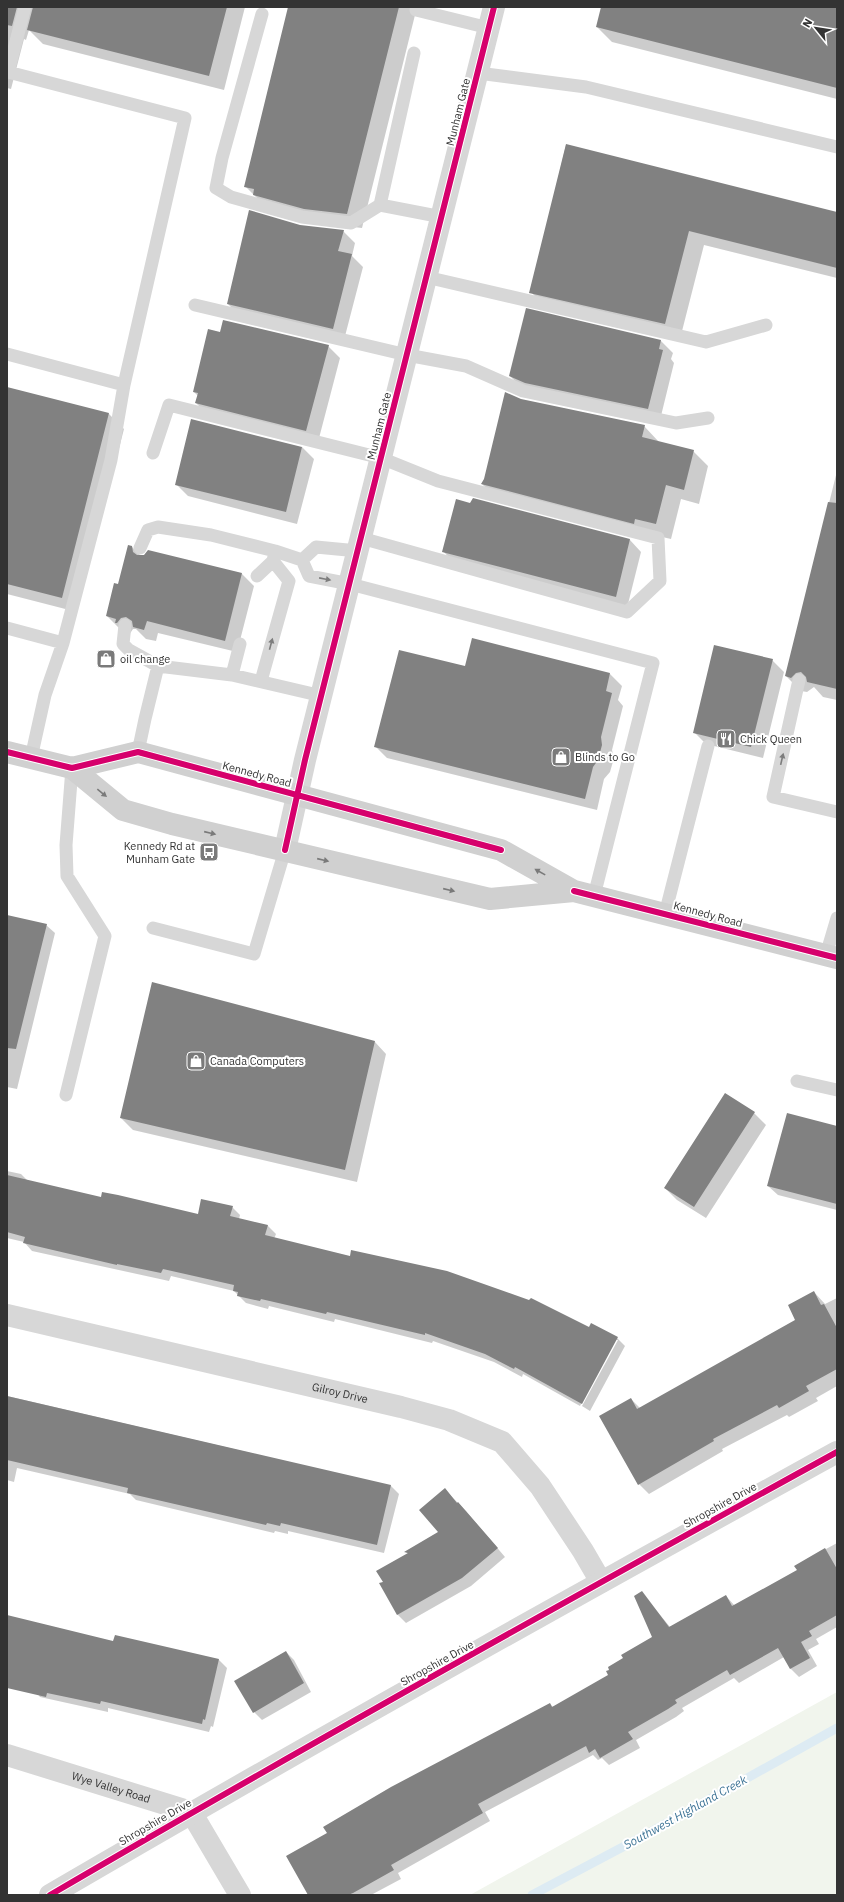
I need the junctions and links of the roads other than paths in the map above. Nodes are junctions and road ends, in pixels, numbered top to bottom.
1 (25, 7) edge
2 (417, 7) edge
3 (494, 7) edge
4 (262, 14) dead end
5 (489, 28) junction
6 (414, 53) dead end
7 (478, 73) junction
8 (837, 147) edge
9 (380, 205) junction
10 (442, 217) junction
11 (426, 277) junction
12 (195, 305) dead end
13 (766, 325) dead end
14 (7, 354) edge
15 (407, 355) junction
16 (124, 385) junction
17 (708, 418) dead end
18 (153, 453) dead end
19 (381, 458) junction
20 (359, 545) junction
21 (140, 548) dead end
22 (274, 556) junction
23 (302, 560) junction
24 (257, 576) dead end
25 (350, 584) junction
26 (125, 625) dead end
27 (7, 628) edge
28 (63, 643) junction
29 (240, 644) dead end
30 (158, 666) junction
31 (232, 675) junction
32 (799, 680) dead end
33 (261, 681) junction
34 (322, 696) junction
35 (708, 746) dead end
36 (7, 752) edge
37 (138, 752) junction
38 (31, 758) junction
39 (72, 768) junction
40 (297, 795) junction
41 (837, 812) edge
42 (285, 850) junction
43 (584, 893) junction
44 (665, 914) junction
45 (837, 918) edge
46 (153, 928) dead end
47 (832, 957) edge
48 (797, 1081) dead end
49 (837, 1090) edge
50 (66, 1095) dead end
51 (7, 1315) edge
52 (837, 1452) edge
53 (601, 1582) junction
54 (7, 1755) edge
55 (191, 1812) junction
56 (50, 1895) edge
57 (240, 1895) edge

1 - 16 lane
2 - 5 lane
3 - 5 street, Munham Gate
4 - 9 lane
5 - 7 street, Munham Gate
6 - 9 lane
7 - 8 lane
7 - 10 street, Munham Gate
9 - 10 lane
10 - 11 street, Munham Gate
11 - 13 lane
11 - 15 street, Munham Gate
12 - 15 lane
14 - 16 lane
15 - 17 lane
15 - 19 street, Munham Gate
16 - 28 lane
18 - 19 lane
19 - 20 street, Munham Gate
19 - 20 lane
20 - 23 lane
20 - 25 street, Munham Gate
21 - 22 lane
22 - 23 lane
22 - 24 lane
33 -> 22 lane
23 -> 25 lane
25 - 34 street, Munham Gate
25 - 43 lane
26 - 30 lane
27 - 28 lane
28 - 38 lane
29 - 31 lane
30 - 31 lane
30 - 37 lane
31 - 33 lane
41 -> 32 lane
33 - 34 lane
34 - 40 street, Munham Gate
35 - 44 lane
36 - 38 main road, Kennedy Road
37 - 39 main road, Kennedy Road
37 - 40 main road, Kennedy Road
38 - 39 main road, Kennedy Road
39 -> 42 main road, Kennedy Road
39 - 50 lane
40 - 42 street, Munham Gate
43 -> 40 main road, Kennedy Road
42 -> 43 main road, Kennedy Road
42 - 46 lane
43 - 44 main road, Kennedy Road
44 - 47 main road, Kennedy Road
45 - 47 lane
48 - 49 lane
51 - 53 street, Gilroy Drive
52 - 53 street, Shropshire Drive
53 - 55 street, Shropshire Drive
54 - 55 street, Wye Valley Road
55 - 56 street, Shropshire Drive
55 - 57 street

